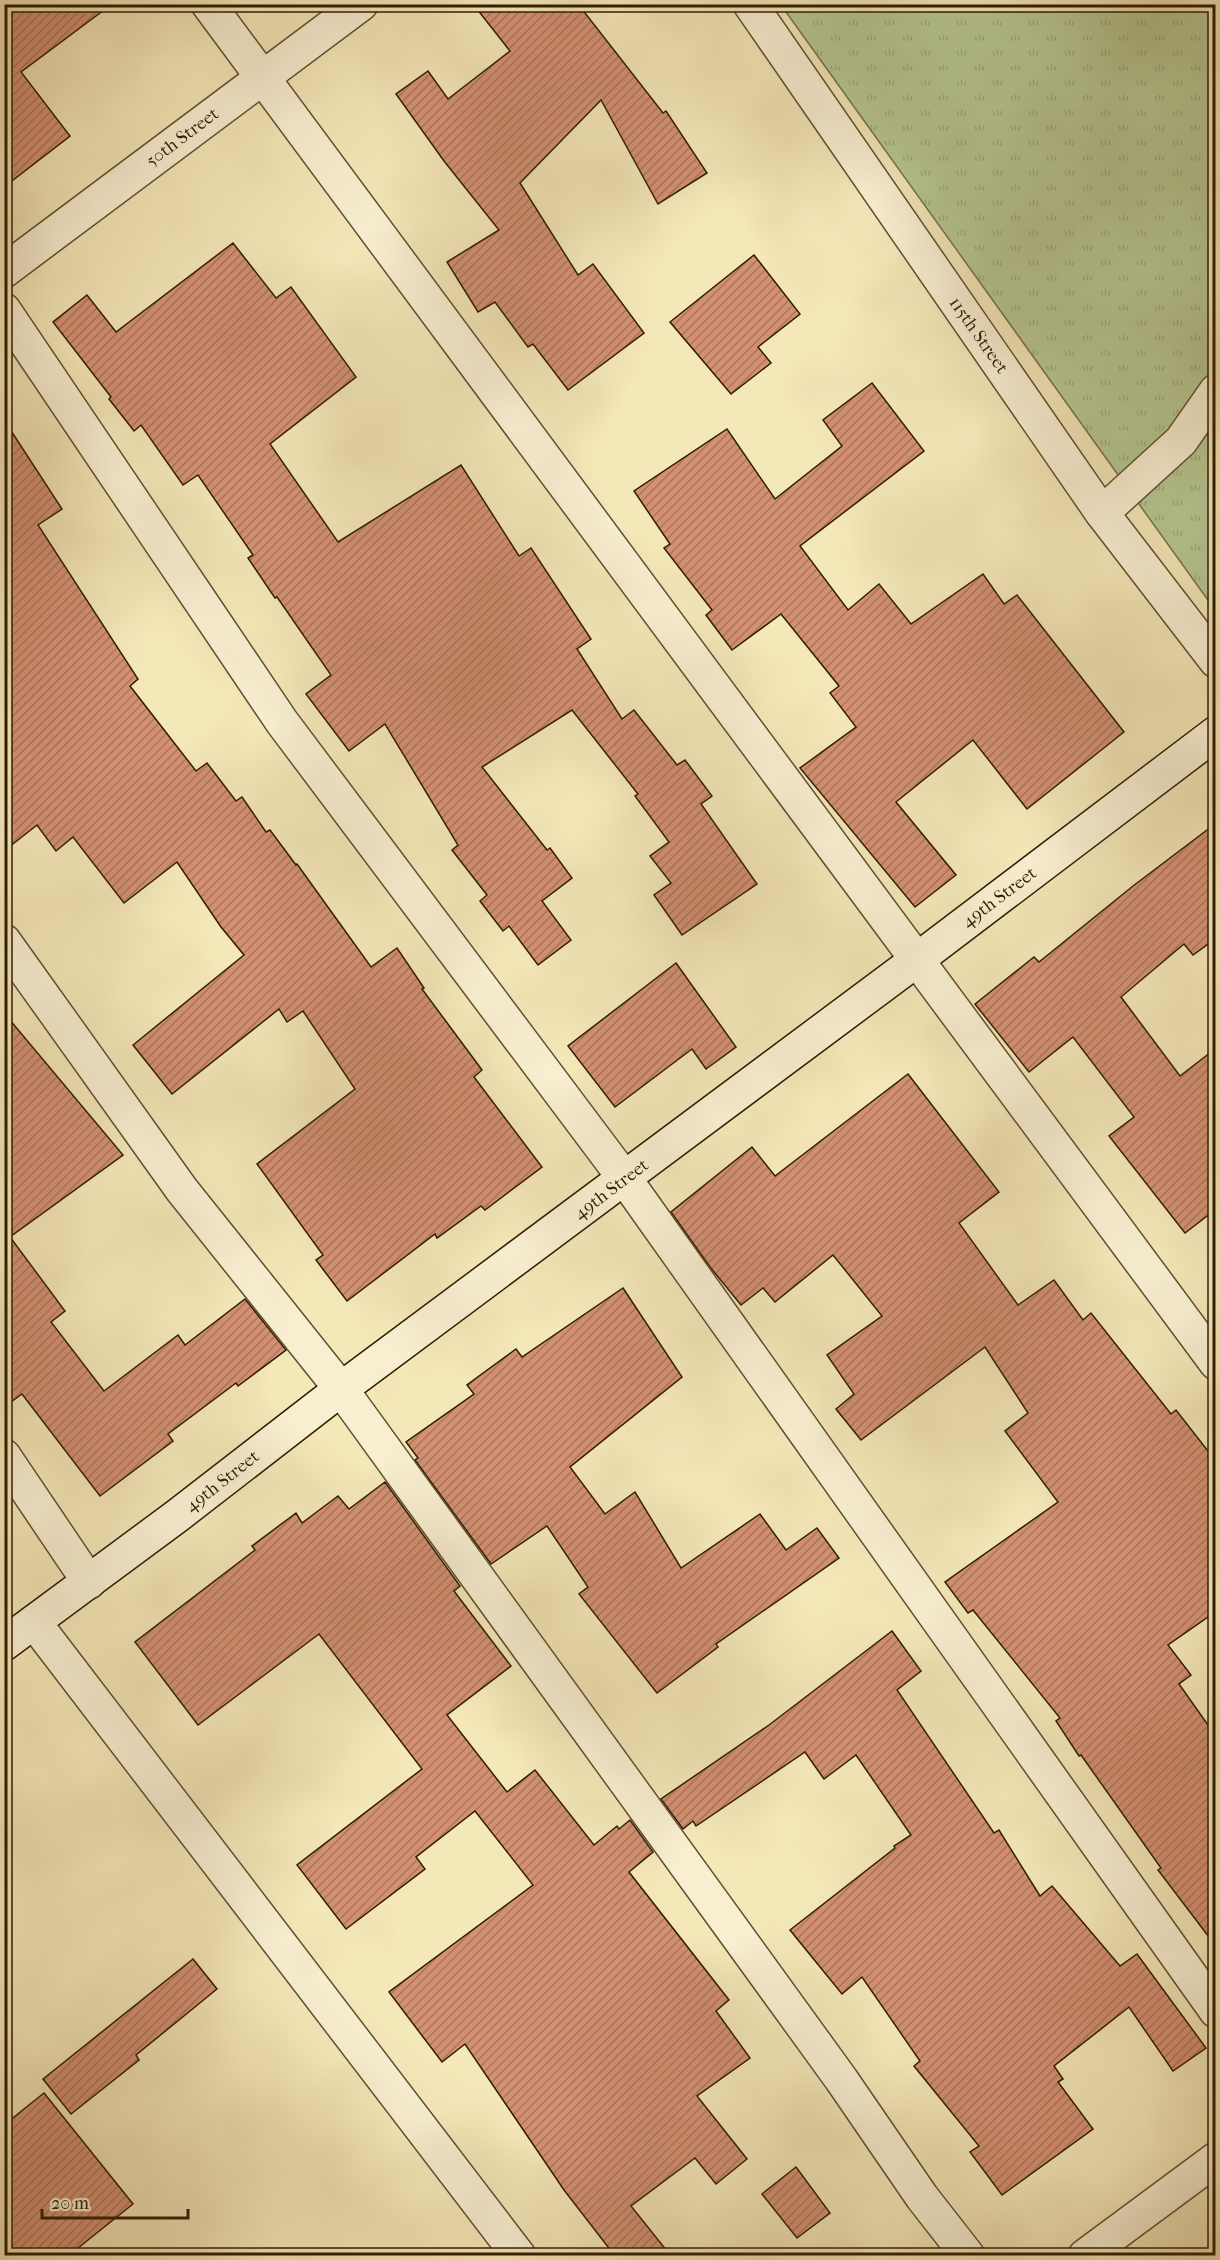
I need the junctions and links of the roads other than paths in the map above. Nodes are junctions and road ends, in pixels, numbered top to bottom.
1 (208, 4) edge
2 (361, 4) edge
3 (750, 4) edge
4 (262, 78) junction
5 (4, 271) edge
6 (4, 310) edge
7 (1215, 391) edge
8 (1102, 513) junction
9 (1215, 662) edge
10 (1215, 733) edge
11 (4, 941) edge
12 (918, 959) junction
13 (625, 1179) junction
14 (1215, 1363) edge
15 (341, 1389) junction
16 (4, 1456) edge
17 (89, 1582) junction
18 (34, 1622) junction
19 (4, 1644) edge
20 (1215, 2011) edge
21 (1215, 2159) edge
22 (519, 2256) edge
23 (968, 2256) edge
24 (1085, 2256) edge

1 - 4 street
2 - 4 street, 50th Street
3 - 8 street, 115th Street
4 - 5 street, 50th Street
4 - 12 street
6 - 13 street
7 - 8 street
8 - 9 street, 115th Street
10 - 12 street, 49th Street
11 - 15 street
12 - 13 street, 49th Street
12 - 14 street
13 - 15 street, 49th Street
13 - 20 street
15 - 17 street, 49th Street
15 - 23 street
16 - 17 street
17 - 18 street, 49th Street
18 - 19 street, 49th Street
18 - 22 street
21 - 24 street

